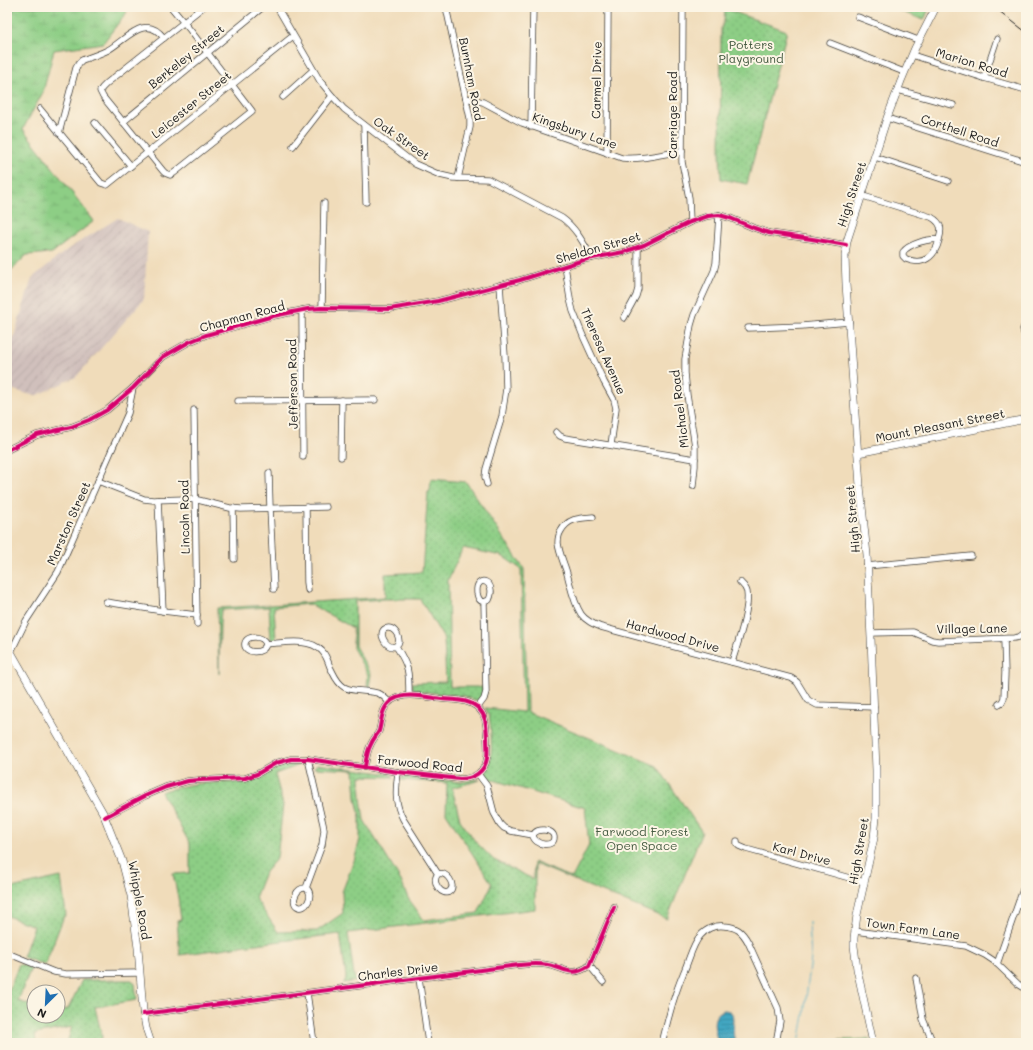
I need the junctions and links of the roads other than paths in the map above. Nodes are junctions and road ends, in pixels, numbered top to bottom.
1 (170, 7) edge
2 (202, 7) edge
3 (263, 7) edge
4 (277, 7) edge
5 (446, 7) edge
6 (533, 7) edge
7 (608, 7) edge
8 (683, 7) edge
9 (936, 7) edge
10 (858, 17) dead end
11 (184, 22) junction
12 (294, 36) junction
13 (164, 38) junction
14 (997, 39) dead end
15 (918, 40) junction
16 (830, 43) dead end
17 (207, 53) junction
18 (912, 55) junction
19 (313, 70) junction
20 (904, 72) junction
21 (984, 78) junction
22 (232, 85) junction
23 (898, 90) junction
24 (1026, 90) edge
25 (332, 96) junction
26 (282, 97) dead end
27 (466, 98) junction
28 (953, 105) dead end
29 (40, 109) dead end
30 (887, 118) junction
31 (123, 122) junction
32 (95, 123) dead end
33 (364, 125) junction
34 (531, 126) junction
35 (59, 133) junction
36 (294, 146) dead end
37 (682, 151) junction
38 (148, 152) junction
39 (607, 153) junction
40 (875, 157) junction
41 (1026, 162) edge
42 (131, 166) junction
43 (458, 178) junction
44 (948, 182) dead end
45 (863, 196) junction
46 (366, 202) dead end
47 (324, 203) dead end
48 (719, 215) junction
49 (690, 222) junction
50 (939, 240) junction
51 (846, 245) junction
52 (638, 248) junction
53 (592, 258) junction
54 (565, 266) junction
55 (500, 285) junction
56 (322, 308) junction
57 (349, 309) joint
58 (302, 310) junction
59 (624, 318) dead end
60 (849, 322) junction
61 (1025, 326) edge
62 (748, 328) dead end
63 (1026, 341) edge
64 (133, 388) junction
65 (342, 400) junction
66 (375, 400) dead end
67 (238, 401) dead end
68 (303, 401) junction
69 (194, 410) dead end
70 (1026, 419) edge
71 (556, 432) dead end
72 (611, 445) junction
73 (7, 450) edge
74 (858, 453) junction
75 (304, 457) dead end
76 (341, 457) dead end
77 (695, 460) junction
78 (269, 473) dead end
79 (98, 481) junction
80 (487, 484) dead end
81 (693, 486) dead end
82 (158, 500) junction
83 (195, 500) junction
84 (306, 507) junction
85 (326, 507) dead end
86 (233, 508) junction
87 (270, 508) junction
88 (593, 517) dead end
89 (971, 556) dead end
90 (234, 560) dead end
91 (867, 566) junction
92 (740, 582) dead end
93 (274, 589) dead end
94 (308, 590) dead end
95 (106, 602) dead end
96 (484, 602) dead end
97 (163, 611) junction
98 (197, 615) junction
99 (197, 624) dead end
100 (1026, 632) edge
101 (871, 633) junction
102 (1004, 639) junction
103 (266, 644) dead end
104 (7, 645) edge
105 (396, 646) dead end
106 (11, 652) junction
107 (7, 660) edge
108 (732, 662) junction
109 (409, 695) junction
110 (389, 702) junction
111 (999, 704) dead end
112 (478, 707) junction
113 (874, 707) junction
114 (308, 759) junction
115 (365, 767) junction
116 (398, 772) junction
117 (478, 774) junction
118 (105, 817) junction
119 (534, 835) dead end
120 (737, 841) dead end
121 (438, 874) dead end
122 (1026, 881) edge
123 (864, 882) junction
124 (306, 888) dead end
125 (614, 907) dead end
126 (855, 931) junction
127 (7, 953) edge
128 (997, 964) junction
129 (589, 965) junction
130 (140, 972) junction
131 (419, 978) junction
132 (916, 978) dead end
133 (603, 982) dead end
134 (1026, 989) edge
135 (307, 993) junction
136 (143, 1014) junction
137 (151, 1043) edge
138 (314, 1043) edge
139 (428, 1043) edge
140 (662, 1043) edge
141 (776, 1043) edge
142 (873, 1043) edge
143 (933, 1043) edge

1 - 11 street
2 - 11 street
3 - 17 street, Berkeley Street
4 - 12 street, Oak Street
5 - 27 street, Burnham Road
6 - 34 street
7 - 39 street, Carmel Drive
8 - 37 street, Carriage Road
9 - 15 main road, High Street
10 - 15 street
11 - 13 street
11 - 17 street
12 - 19 street, Oak Street
12 - 22 street, Leicester Street
13 - 31 street
13 - 35 street
14 - 21 street
15 - 18 main road, High Street
16 - 20 street
17 - 22 street
17 - 31 street, Berkeley Street
18 - 20 main road, High Street
18 - 21 street, Marion Road
19 - 25 street, Oak Street
19 - 26 street
20 - 23 main road, High Street
21 - 24 street, Marion Road
22 - 38 street, Leicester Street
22 - 38 street
23 - 28 street
23 - 30 main road, High Street
25 - 33 street, Oak Street
25 - 36 street
27 - 34 street, Kingsbury Lane
27 - 43 street, Burnham Road
29 - 35 street
30 - 40 main road, High Street
30 - 41 street, Corthell Road
31 - 38 street
32 - 42 street
33 - 43 street, Oak Street
33 - 46 street
34 - 39 street, Kingsbury Lane
35 - 42 street, Leicester Street
37 - 39 street, Kingsbury Lane
37 - 49 street, Carriage Road
38 - 42 street, Leicester Street
40 - 44 street
40 - 45 main road, High Street
43 - 53 street, Oak Street
45 - 50 street
45 - 51 main road, High Street
47 - 56 street
48 - 49 street, Sheldon Street
48 - 51 street, Sheldon Street
48 - 77 street, Michael Road
49 - 52 street, Sheldon Street
50 - 50 street
51 - 60 main road, High Street
52 - 53 street, Sheldon Street
52 - 59 street
53 - 54 street, Sheldon Street
54 - 55 street, Sheldon Street
54 - 72 street, Theresa Avenue
55 - 57 street, Sheldon Street
55 - 80 street
56 - 57 street, Chapman Road
56 - 58 street, Chapman Road
58 - 64 street, Chapman Road
58 - 68 street, Jefferson Road
60 - 62 street
60 - 74 main road, High Street
61 - 63 street
64 - 73 street, Chapman Road
64 - 79 street, Marston Street
65 - 66 street
65 - 68 street
65 - 76 street
67 - 68 street
68 - 75 street, Jefferson Road
69 - 83 street, Lincoln Road
70 - 74 main road, Mount Pleasant Street
71 - 72 street
72 - 77 street
74 - 91 main road, High Street
77 - 81 street, Michael Road
78 - 87 street
79 - 82 street
79 - 106 street, Marston Street
82 - 83 street
82 - 97 street
83 - 86 street
83 - 98 street, Lincoln Road
84 - 85 street
84 - 87 street
84 - 94 street
86 - 87 street
86 - 90 street
87 - 93 street
88 - 108 street, Hardwood Drive
89 - 91 street
91 - 101 main road, High Street
92 - 108 street
95 - 97 street
96 - 112 street
97 - 98 street
98 - 99 street, Lincoln Road
100 - 102 street, Village Lane
101 - 102 street, Village Lane
101 - 113 main road, High Street
102 - 111 street
103 - 110 street
104 - 106 main road, Whipple Road
105 - 109 street
106 - 107 street, Marston Street
106 - 118 main road, Whipple Road
108 - 113 street, Hardwood Drive
109 - 110 street
109 - 112 street
110 - 115 street, Farwood Road
112 - 117 street, Farwood Road
113 - 123 main road, High Street
114 - 115 street, Farwood Road
114 - 118 street, Farwood Road
114 - 124 street
115 - 116 street, Farwood Road
116 - 117 street, Farwood Road
116 - 121 street
117 - 119 street
118 - 130 main road, Whipple Road
120 - 123 street, Karl Drive
122 - 128 street
123 - 126 main road, High Street
125 - 129 street
126 - 128 street, Town Farm Lane
126 - 142 main road, High Street
127 - 130 street
128 - 134 street, Town Farm Lane
129 - 131 street, Charles Drive
129 - 133 street
130 - 136 main road, Whipple Road
131 - 135 street, Charles Drive
131 - 139 street
132 - 143 street
135 - 136 street, Charles Drive
135 - 138 street
136 - 137 main road, Whipple Road
140 - 141 street

